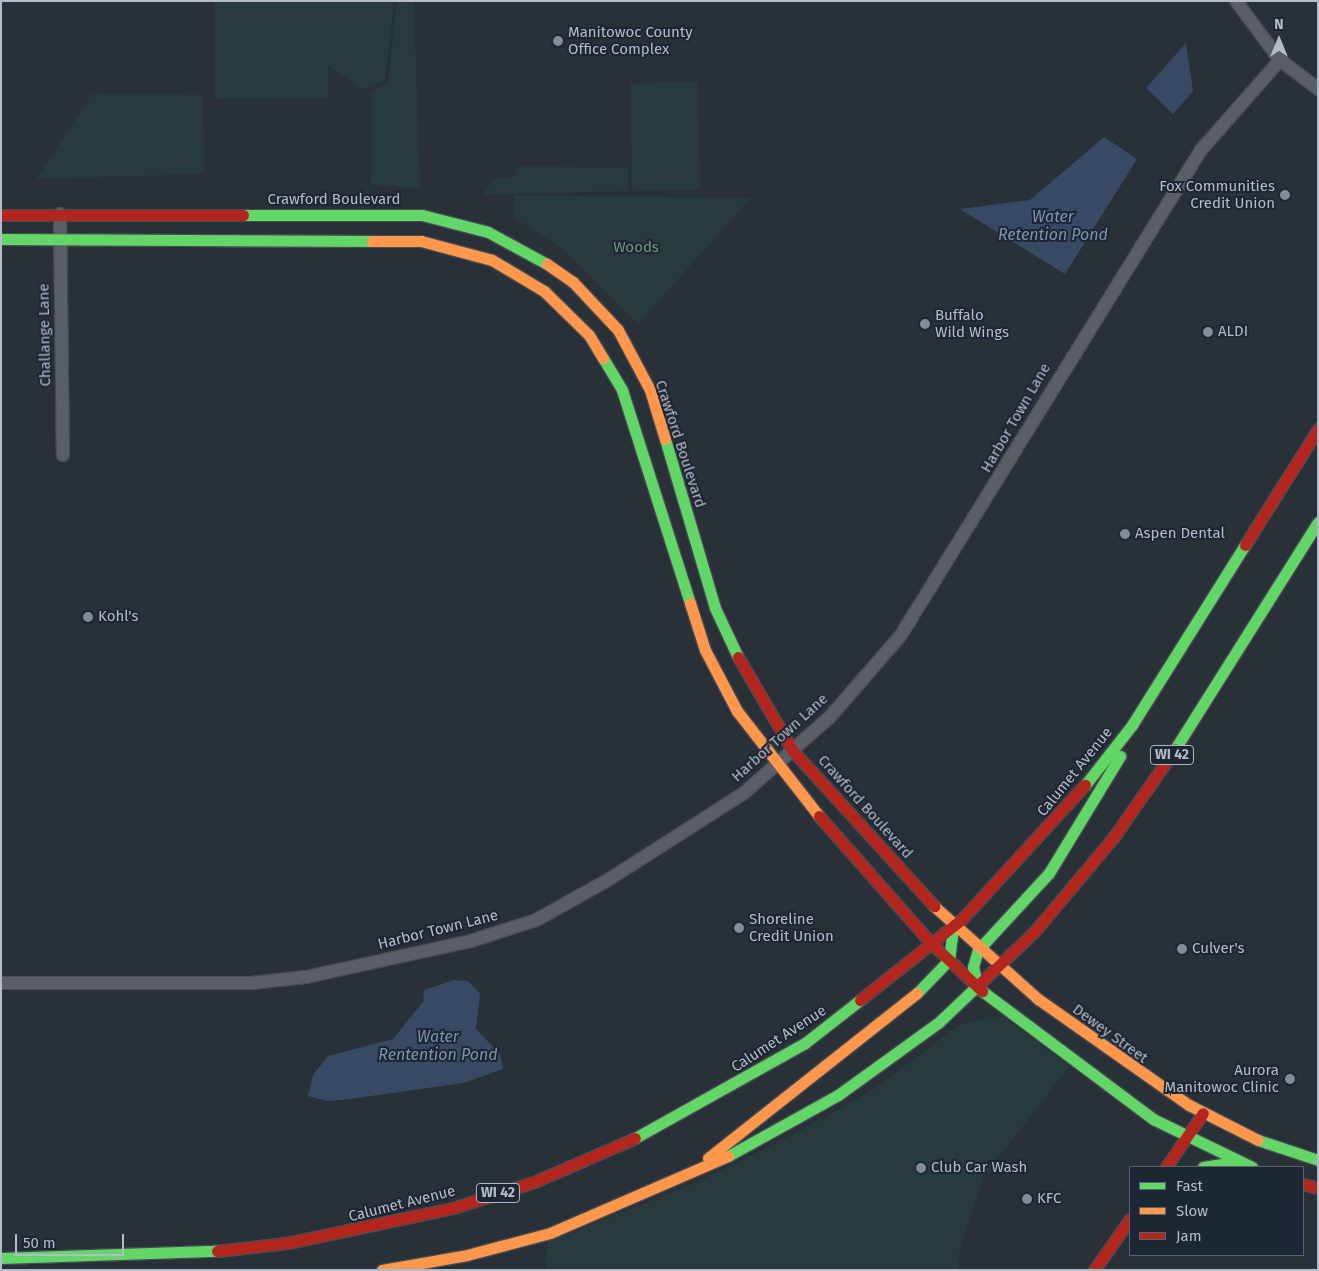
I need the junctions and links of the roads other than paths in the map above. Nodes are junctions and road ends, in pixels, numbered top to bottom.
1 (1236, 1) edge
2 (1280, 60) junction
3 (1318, 89) edge
4 (60, 214) junction
5 (1, 215) edge
6 (1, 239) edge
7 (60, 239) junction
8 (1318, 429) edge
9 (63, 455) dead end
10 (1318, 522) edge
11 (1132, 725) junction
12 (793, 751) junction
13 (777, 765) junction
14 (953, 927) junction
15 (932, 944) junction
16 (978, 950) junction
17 (948, 960) junction
18 (999, 967) junction
19 (1, 983) edge
20 (978, 988) junction
21 (1203, 1113) junction
22 (1186, 1138) junction
23 (1318, 1160) edge
24 (1247, 1165) edge
25 (1167, 1166) edge
26 (1225, 1166) edge
27 (674, 1183) junction
28 (1304, 1184) edge
29 (1318, 1188) edge
30 (1128, 1224) edge
31 (1, 1258) edge
32 (382, 1270) edge
33 (1094, 1270) edge

1 - 2 street
2 - 3 street
2 - 12 street, Harbor Town Lane
4 - 5 street, Crawford Boulevard
4 - 7 street, Challange Lane
4 - 12 street, Crawford Boulevard
6 - 7 street
7 - 9 street, Challange Lane
7 - 13 street
8 - 11 street, Calumet Avenue / WI 42
10 - 18 street, WI 42
11 - 14 street, Calumet Avenue / WI 42
11 - 16 street
12 - 13 street, Harbor Town Lane
12 - 14 street, Crawford Boulevard
13 - 15 street
13 - 19 street, Harbor Town Lane
14 - 15 street, Calumet Avenue / WI 42
14 - 16 street, Crawford Boulevard
14 - 17 street
15 - 17 street
15 - 31 street, Calumet Avenue / WI 42
16 - 18 street, Dewey Street
16 - 20 street
17 - 20 street
17 - 27 street
18 - 20 street, WI 42
18 - 21 street, Dewey Street
20 - 22 street
20 - 27 street, WI 42
21 - 22 street
21 - 23 street, Dewey Street
22 - 24 street
22 - 25 street
24 - 26 street
27 - 32 street, WI 42
28 - 29 street
30 - 33 street

